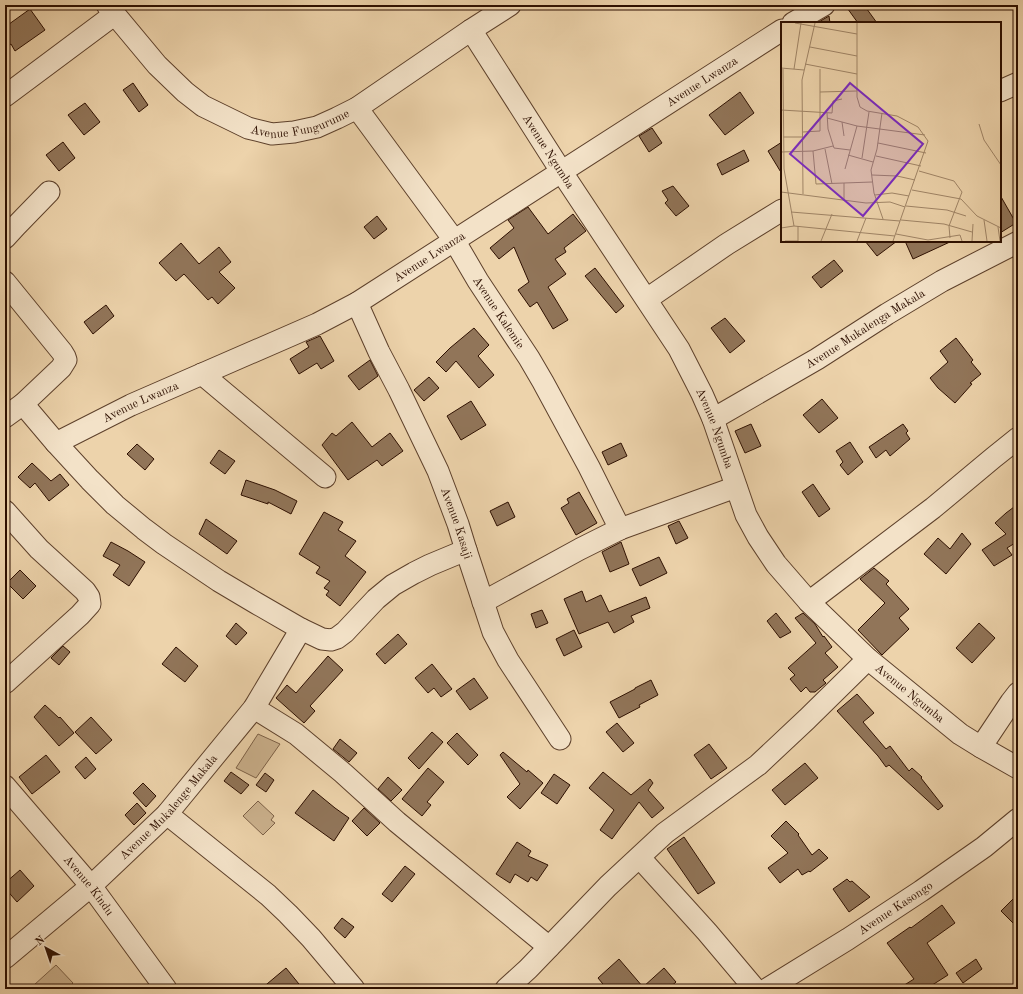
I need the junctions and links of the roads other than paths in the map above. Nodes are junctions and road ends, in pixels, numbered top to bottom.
1 (510, 5) edge
2 (824, 5) edge
3 (111, 9) edge
4 (795, 22) edge
5 (471, 30) junction
6 (781, 31) edge
7 (1018, 83) edge
8 (1001, 91) edge
9 (5, 96) edge
10 (357, 108) junction
11 (561, 171) junction
12 (49, 192) dead end
13 (781, 211) edge
14 (5, 238) edge
15 (454, 240) junction
16 (1018, 242) edge
17 (5, 282) edge
18 (647, 299) junction
19 (356, 303) junction
20 (202, 374) junction
21 (23, 404) junction
22 (5, 417) edge
23 (714, 419) junction
24 (1018, 438) edge
25 (56, 443) junction
26 (325, 477) dead end
27 (736, 487) junction
28 (5, 511) edge
29 (620, 529) junction
30 (466, 550) junction
31 (483, 602) junction
32 (809, 602) junction
33 (301, 629) junction
34 (868, 659) junction
35 (5, 683) edge
36 (1018, 693) edge
37 (254, 708) junction
38 (560, 739) dead end
39 (981, 747) junction
40 (1018, 768) edge
41 (5, 786) edge
42 (167, 814) junction
43 (1018, 819) edge
44 (640, 858) junction
45 (91, 886) junction
46 (549, 947) junction
47 (5, 958) edge
48 (166, 989) edge
49 (354, 989) edge
50 (506, 989) edge
51 (755, 989) edge
52 (767, 989) edge

1 - 5 street, Avenue Fungurume
2 - 4 street
3 - 9 street
3 - 10 street, Avenue Fungurume
5 - 10 street, Avenue Fungurume
5 - 11 street, Avenue Ngumba
6 - 11 street, Avenue Lwanza
7 - 8 street
10 - 15 street, Avenue Kalemie
11 - 15 street, Avenue Lwanza
11 - 18 street, Avenue Ngumba
12 - 14 street
13 - 18 street
15 - 19 street, Avenue Lwanza
15 - 29 street, Avenue Kalemie
16 - 23 street, Avenue Mukalenga Makala
17 - 21 street
18 - 23 street, Avenue Ngumba
19 - 20 street, Avenue Lwanza
19 - 30 street, Avenue Kasaji
20 - 25 street, Avenue Lwanza
20 - 26 street
21 - 22 street
21 - 25 street
23 - 27 street, Avenue Ngumba
24 - 32 street
25 - 33 street
27 - 29 street
27 - 32 street, Avenue Ngumba
28 - 35 street
29 - 31 street
30 - 31 street, Avenue Kasaji
30 - 33 street
31 - 38 street, Avenue Kasaji
32 - 34 street, Avenue Ngumba
33 - 37 street, Avenue Mukalenge Makala
34 - 39 street, Avenue Ngumba
34 - 44 street
36 - 39 street
37 - 42 street, Avenue Mukalenge Makala
37 - 46 street
39 - 40 street, Avenue Ngumba
41 - 45 street, Avenue Kindu
42 - 45 street, Avenue Mukalenge Makala
42 - 49 street
43 - 52 street, Avenue Kasongo
44 - 46 street
44 - 51 street
45 - 47 street, Avenue Mukalenge Makala
45 - 48 street, Avenue Kindu
46 - 50 street

